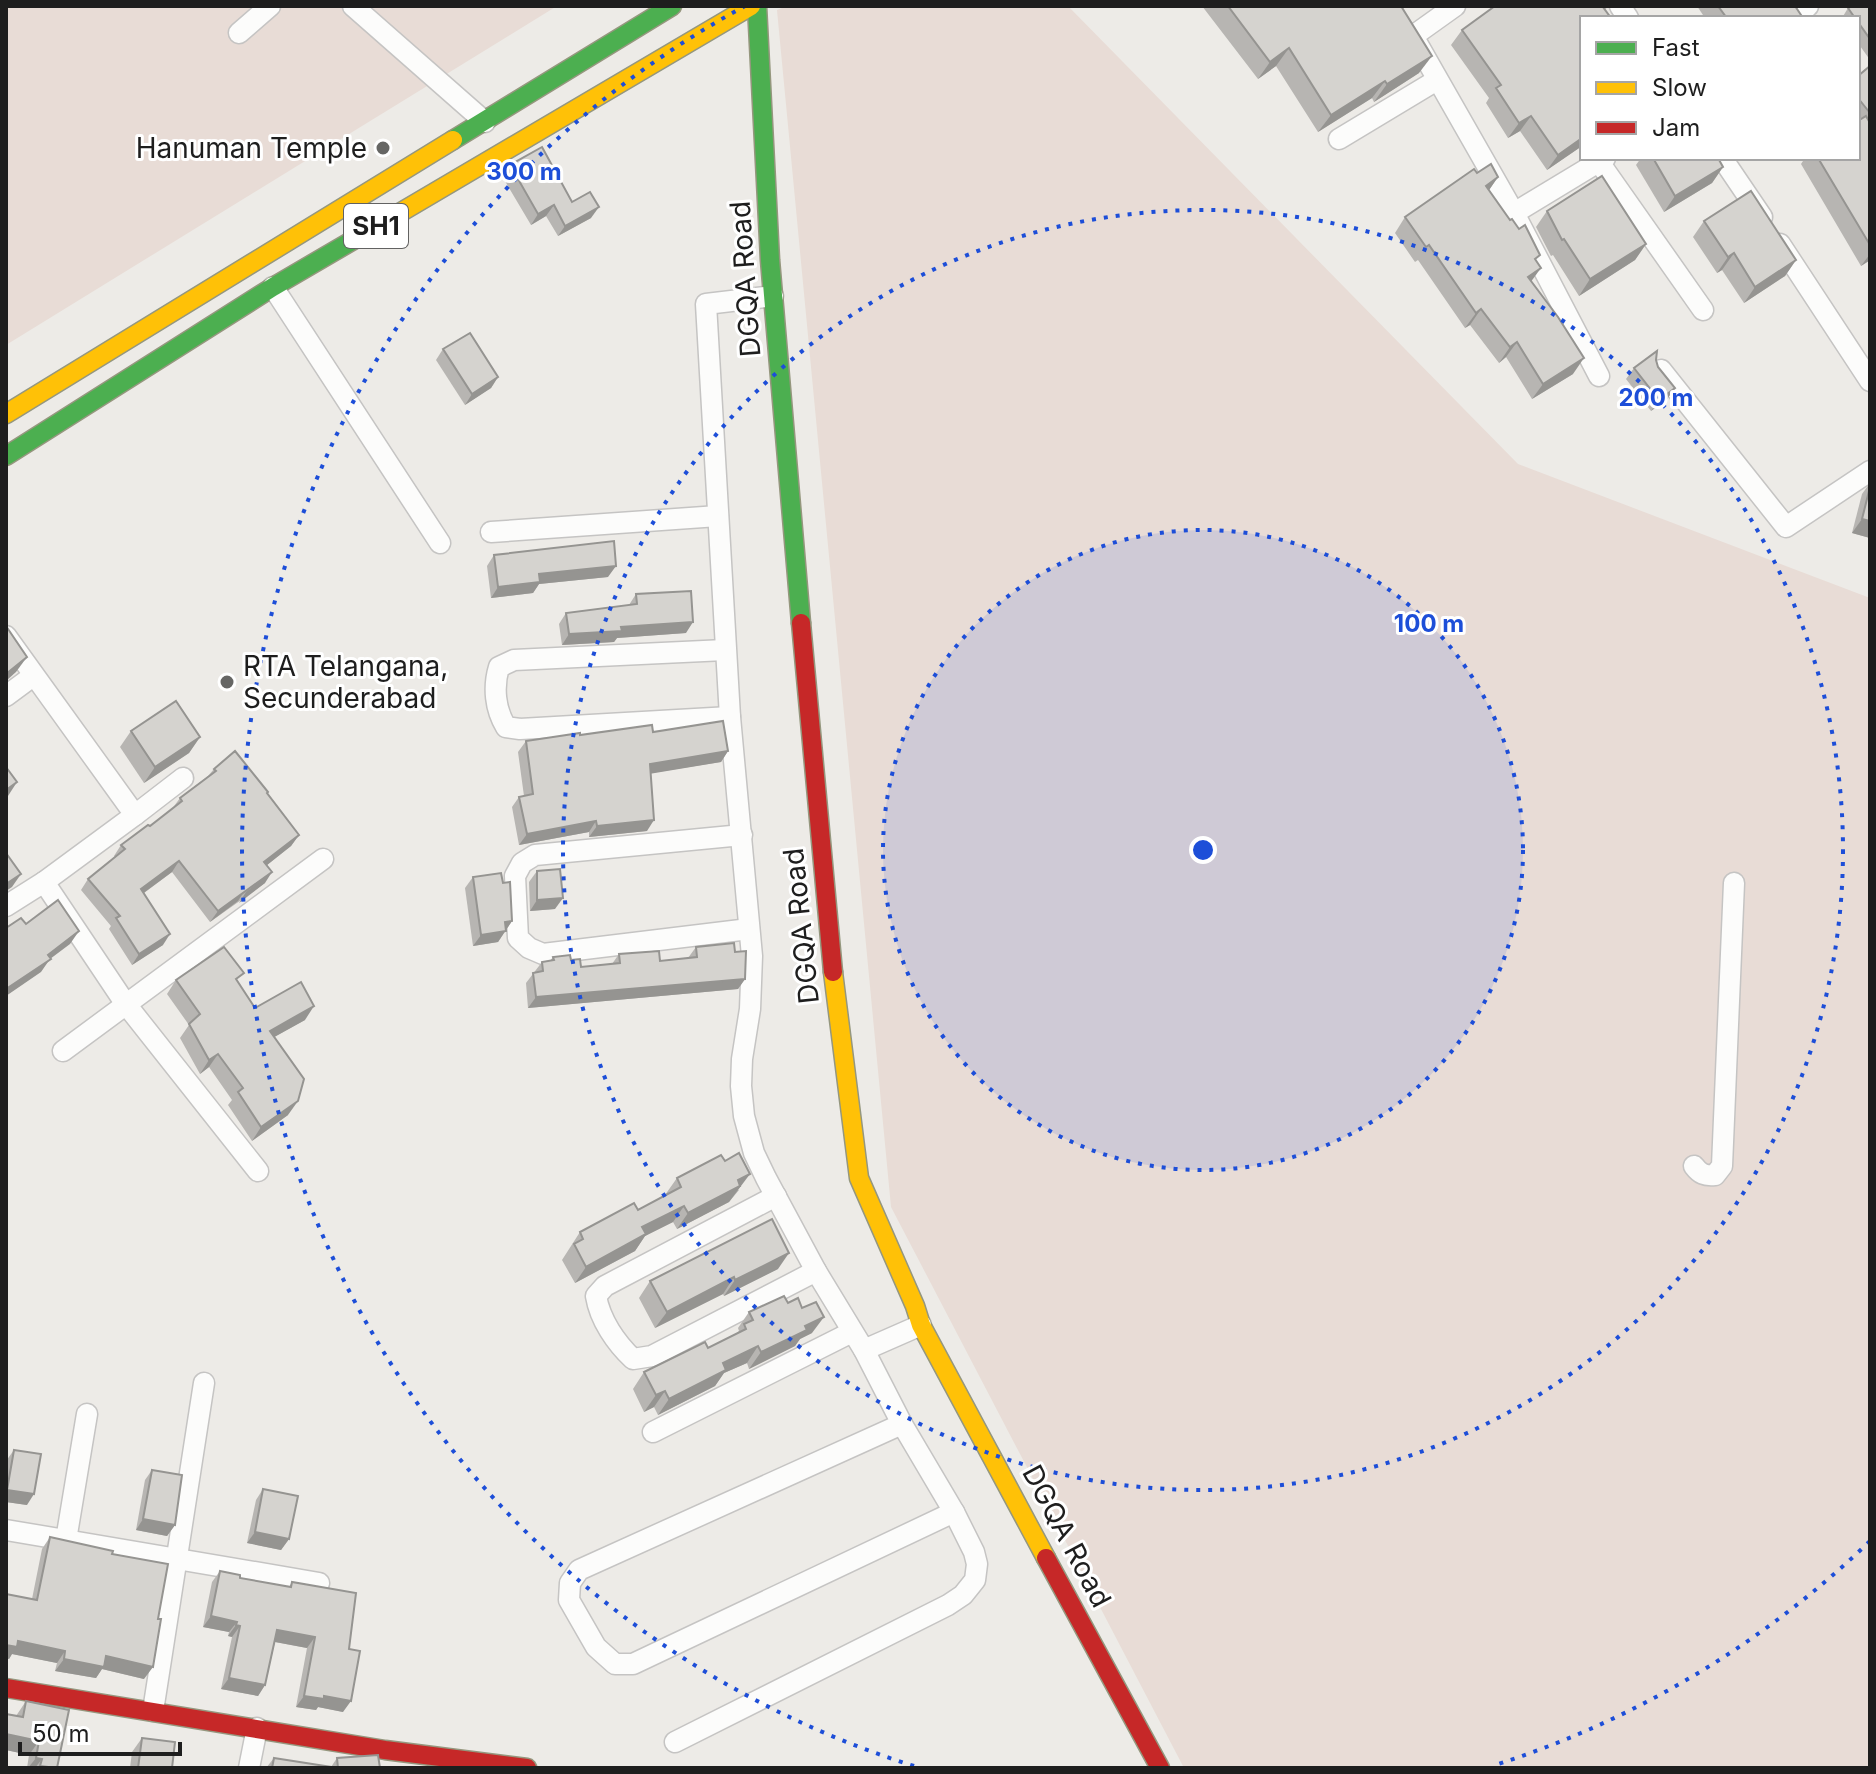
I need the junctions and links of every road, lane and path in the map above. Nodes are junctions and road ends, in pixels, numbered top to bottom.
1 (270, 6) edge
2 (353, 6) edge
3 (672, 6) edge
4 (751, 6) edge
5 (757, 6) edge
6 (1455, 6) edge
7 (1400, 16) edge
8 (239, 33) dead end
9 (1413, 36) junction
10 (1437, 80) junction
11 (485, 122) junction
12 (1339, 139) dead end
13 (1602, 160) edge
14 (1730, 160) edge
15 (1514, 213) junction
16 (273, 287) junction
17 (773, 296) junction
18 (1703, 310) dead end
19 (1661, 370) edge
20 (1599, 376) dead end
21 (1870, 381) edge
22 (6, 414) edge
23 (6, 456) edge
24 (1870, 471) edge
25 (718, 516) junction
26 (491, 532) dead end
27 (440, 543) dead end
28 (6, 636) edge
29 (725, 650) junction
30 (33, 676) junction
31 (6, 696) edge
32 (730, 717) junction
33 (183, 778) dead end
34 (135, 815) junction
35 (742, 835) junction
36 (323, 859) dead end
37 (44, 882) junction
38 (1734, 883) dead end
39 (6, 906) edge
40 (749, 929) junction
41 (125, 1003) junction
42 (63, 1051) dead end
43 (1694, 1166) dead end
44 (258, 1171) dead end
45 (776, 1196) junction
46 (816, 1271) junction
47 (921, 1325) junction
48 (852, 1332) junction
49 (864, 1350) junction
50 (204, 1383) dead end
51 (87, 1414) dead end
52 (902, 1424) junction
53 (653, 1432) dead end
54 (954, 1512) junction
55 (6, 1530) edge
56 (66, 1540) junction
57 (176, 1560) junction
58 (319, 1583) edge
59 (6, 1688) edge
60 (153, 1711) junction
61 (257, 1728) junction
62 (675, 1742) dead end
63 (385, 1759) edge
64 (488, 1765) edge
65 (249, 1768) edge
66 (527, 1768) edge
67 (1160, 1768) edge

1 - 8 street
2 - 11 street
3 - 11 main road, SH1
4 - 16 main road, SH1
5 - 17 main road, DGQA Road
6 - 9 street
7 - 9 street
9 - 10 street
10 - 12 street
10 - 15 street
11 - 22 main road, SH1
13 - 15 street
13 - 18 street
14 - 21 street
15 - 20 street
16 - 23 main road, SH1
16 - 27 street
17 - 25 street
17 - 47 main road, DGQA Road
19 - 24 street
25 - 26 street
25 - 29 street
28 - 30 street
29 - 32 street
29 - 32 street
30 - 31 street
30 - 34 street
32 - 35 street
33 - 34 street
34 - 37 street
35 - 40 street
35 - 40 street
36 - 41 street
37 - 39 street
37 - 41 street
38 - 43 street
40 - 45 street
41 - 42 street
41 - 44 street
45 - 46 street
45 - 46 street
46 - 48 street
47 - 49 street
47 - 67 main road, DGQA Road
48 - 49 street
48 - 53 street
49 - 52 street
50 - 57 street
51 - 56 street
52 - 54 street
52 - 54 street
54 - 62 street
55 - 56 street
56 - 57 street
57 - 58 street
57 - 60 street
59 - 60 main road
60 - 61 main road
61 - 63 main road
61 - 65 street
63 - 64 main road
64 - 66 main road

